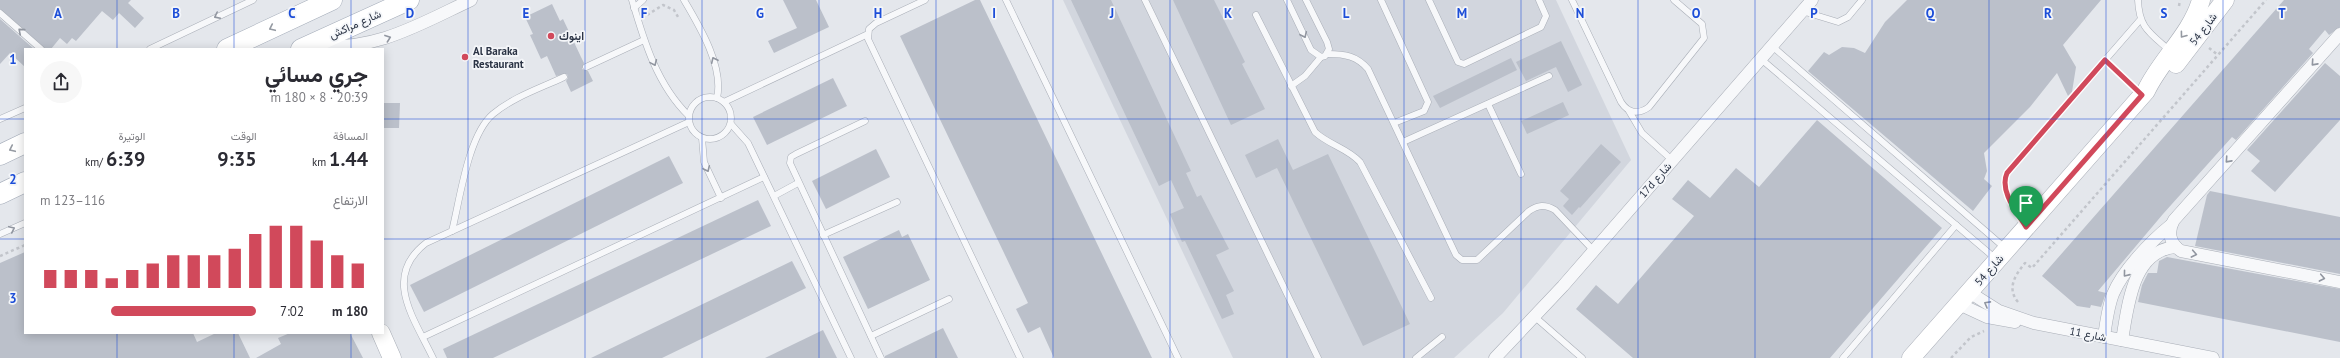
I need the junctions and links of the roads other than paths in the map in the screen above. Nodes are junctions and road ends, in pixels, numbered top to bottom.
1 (253, 0) edge
2 (332, 0) edge
3 (409, 0) edge
4 (471, 0) edge
5 (632, 0) edge
6 (643, 0) edge
7 (684, 0) edge
8 (925, 0) edge
9 (1006, 0) edge
10 (1145, 0) edge
11 (1287, 0) edge
12 (1306, 0) edge
13 (1381, 0) edge
14 (1429, 0) edge
15 (1539, 0) edge
16 (1572, 0) edge
17 (1674, 0) edge
18 (1812, 0) edge
19 (1862, 0) edge
20 (2138, 0) edge
21 (2200, 0) edge
22 (2225, 0) edge
23 (634, 8) junction
24 (1802, 11) junction
25 (0, 13) edge
26 (1256, 15) dead end
27 (2140, 20) junction
28 (868, 34) junction
29 (2340, 34) edge
30 (644, 40) junction
31 (1772, 46) junction
32 (304, 47) edge
33 (40, 48) edge
34 (152, 48) edge
35 (229, 48) edge
36 (2171, 51) junction
37 (1328, 54) junction
38 (1321, 57) junction
39 (1761, 59) junction
40 (2105, 60) junction
41 (586, 67) dead end
42 (1549, 76) dead end
43 (564, 77) dead end
44 (1291, 86) junction
45 (2144, 93) junction
46 (717, 98) junction
47 (724, 102) junction
48 (1488, 104) junction
49 (24, 108) edge
50 (1629, 111) junction
51 (0, 119) edge
52 (689, 119) junction
53 (865, 121) dead end
54 (1394, 123) junction
55 (731, 124) junction
56 (702, 138) junction
57 (1402, 142) junction
58 (24, 143) edge
59 (0, 155) edge
60 (1672, 160) junction
61 (1521, 174) dead end
62 (764, 177) junction
63 (24, 182) edge
64 (798, 183) junction
65 (0, 194) edge
66 (774, 196) junction
67 (721, 198) junction
68 (897, 202) dead end
69 (24, 223) edge
70 (1956, 225) junction
71 (2171, 225) junction
72 (2026, 227) junction
73 (452, 231) junction
74 (0, 234) edge
75 (822, 235) junction
76 (2176, 247) junction
77 (1593, 250) junction
78 (2002, 255) junction
79 (2340, 282) edge
80 (1431, 298) dead end
81 (1964, 298) junction
82 (949, 299) dead end
83 (1535, 317) junction
84 (381, 334) edge
85 (871, 336) junction
86 (1442, 336) dead end
87 (2104, 336) junction
88 (423, 337) junction
89 (2122, 340) junction
90 (392, 358) edge
91 (433, 358) edge
92 (851, 358) edge
93 (881, 358) edge
94 (1020, 358) edge
95 (1178, 358) edge
96 (1318, 358) edge
97 (1416, 358) edge
98 (1495, 358) edge
99 (1582, 358) edge
100 (1843, 358) edge
101 (1911, 358) edge
102 (2214, 358) edge

1 -> 34 lane
2 -> 35 main road
3 - 32 main road, شارع مراكش
32 -> 4 street
5 - 23 lane
6 - 23 lane
46 -> 7 lane
8 - 28 lane
9 - 95 lane
10 - 96 lane
11 -> 38 lane
12 - 37 lane
13 - 54 lane
14 - 15 lane
16 - 50 lane
17 - 50 lane
18 - 24 street, 17d شارع
19 - 24 lane
20 - 27 lane
21 -> 36 street, شارع 54
22 - 45 street, شارع 54
23 - 30 lane
24 - 31 street, 17d شارع
33 -> 25 lane
26 - 44 lane
27 - 36 lane
27 - 40 lane
28 - 47 lane
28 - 94 lane
29 -> 71 street
30 - 41 lane
30 -> 52 lane
31 - 39 street, 17d شارع
31 - 78 lane
36 - 45 street, شارع 54
37 - 38 lane
37 - 54 lane
38 - 44 lane
39 - 60 street, 17d شارع
39 - 70 lane
40 - 45 lane
40 - 72 lane
42 - 48 lane
43 - 73 lane
44 - 80 lane
45 - 72 street, شارع 54
46 - 47 lane
46 - 52 lane
47 - 55 lane
48 - 57 lane
48 - 61 lane
49 - 51 lane
50 - 60 lane
52 - 56 lane
52 - 73 lane
53 - 64 lane
54 - 57 lane
55 - 56 lane
55 - 62 lane
56 -> 67 lane
57 - 77 lane
58 -> 59 main road
60 - 77 street, 17d شارع
62 - 66 lane
62 - 67 lane
63 - 65 main road
64 - 66 lane
64 - 75 lane
66 - 92 lane
67 - 88 lane
68 - 75 lane
74 -> 69 lane
70 - 78 lane
70 - 100 lane
71 - 76 street
71 -> 87 street
72 - 78 street, شارع 54
73 - 88 lane
75 - 85 lane
76 -> 79 street
76 - 89 street
77 - 83 street, 17d شارع
78 - 81 street, شارع 54
81 - 87 street, شارع 11
81 - 101 street, شارع 54
82 - 85 lane
83 - 98 street, 17d شارع
83 - 99 lane
84 - 90 street
85 - 93 lane
86 - 97 lane
87 - 89 street, شارع 11
88 - 91 lane
89 - 102 street, شارع 11

